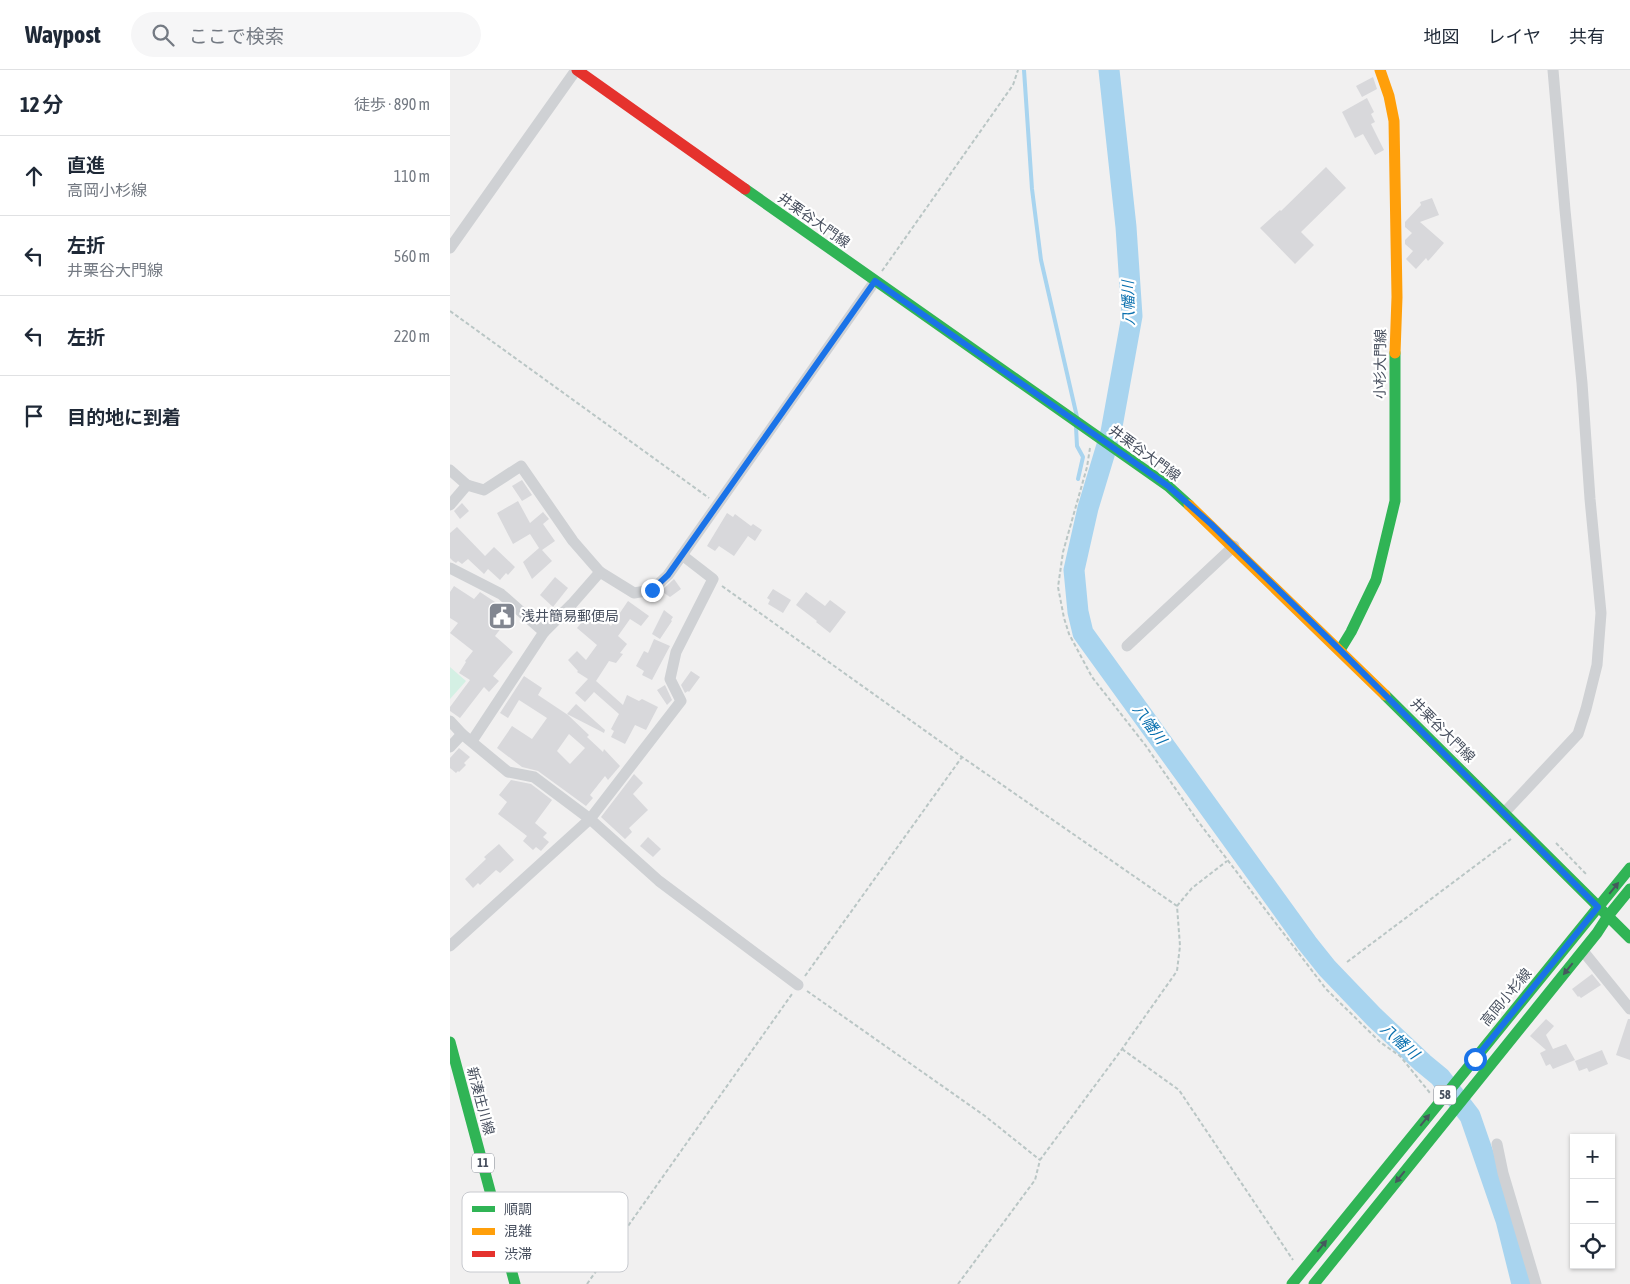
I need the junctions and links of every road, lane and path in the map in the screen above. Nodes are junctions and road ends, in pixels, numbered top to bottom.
1 (577, 70) edge
2 (1018, 70) edge
3 (1380, 70) edge
4 (1553, 70) edge
5 (450, 248) edge
6 (875, 281) junction
7 (450, 311) edge
8 (1092, 433) junction
9 (450, 470) edge
10 (467, 485) junction
11 (716, 504) junction
12 (450, 505) edge
13 (1234, 546) junction
14 (682, 555) junction
15 (450, 568) edge
16 (600, 572) junction
17 (713, 579) junction
18 (544, 632) junction
19 (1127, 646) dead end
20 (1340, 650) junction
21 (450, 721) edge
22 (462, 734) junction
23 (472, 741) junction
24 (450, 747) edge
25 (962, 757) junction
26 (1504, 813) junction
27 (590, 820) junction
28 (1522, 831) junction
29 (1556, 843) dead end
30 (1228, 860) junction
31 (1630, 868) edge
32 (1586, 874) dead end
33 (1630, 889) edge
34 (1177, 906) junction
35 (1598, 907) junction
36 (1608, 916) junction
37 (1630, 938) edge
38 (450, 946) edge
39 (1583, 951) junction
40 (1347, 962) dead end
41 (798, 985) junction
42 (1630, 1009) edge
43 (450, 1042) edge
44 (1122, 1049) junction
45 (1433, 1096) dead end
46 (1497, 1144) dead end
47 (1040, 1160) junction
48 (490, 1192) edge
49 (628, 1226) edge
50 (595, 1272) edge
51 (1300, 1273) junction
52 (587, 1284) edge
53 (958, 1284) edge
54 (1292, 1284) edge
55 (1314, 1284) edge
56 (1536, 1284) edge

1 - 5 street
1 - 6 main road, 井栗谷大門線
2 - 6 path
3 - 20 main road, 小杉大門線
4 - 26 street
6 - 8 main road, 井栗谷大門線
6 - 11 street
7 - 11 path
8 - 13 main road, 井栗谷大門線
8 - 30 path
9 - 10 street
10 - 12 street
10 - 16 street
11 - 14 street
13 - 19 street
13 - 20 main road, 井栗谷大門線
14 - 16 street
14 - 17 street
15 - 18 street
16 - 18 street
17 - 25 path
17 - 27 street
18 - 23 street
20 - 26 main road, 井栗谷大門線
21 - 22 street
22 - 23 street
22 - 24 street
23 - 27 street
25 - 34 path
25 - 41 path
26 - 28 main road, 井栗谷大門線
27 - 38 street
27 - 41 street
28 - 35 main road, 井栗谷大門線
28 - 40 path
29 - 32 path
30 - 34 path
30 - 45 path
35 -> 31 main road, 高岡小杉線 / 58
33 - 36 main road, 58
34 - 44 path
35 - 36 main road, 井栗谷大門線
51 -> 35 main road, 高岡小杉線 / 58
36 - 37 main road, 井栗谷大門線
36 - 39 main road, 58
39 - 42 street
39 -> 55 main road, 58
41 - 47 path
41 - 49 path
43 - 48 main road, 新湊庄川線 / 11
44 - 47 path
44 - 51 path
46 - 56 street
47 - 53 path
50 - 52 path
51 - 54 main road, 高岡小杉線 / 58

